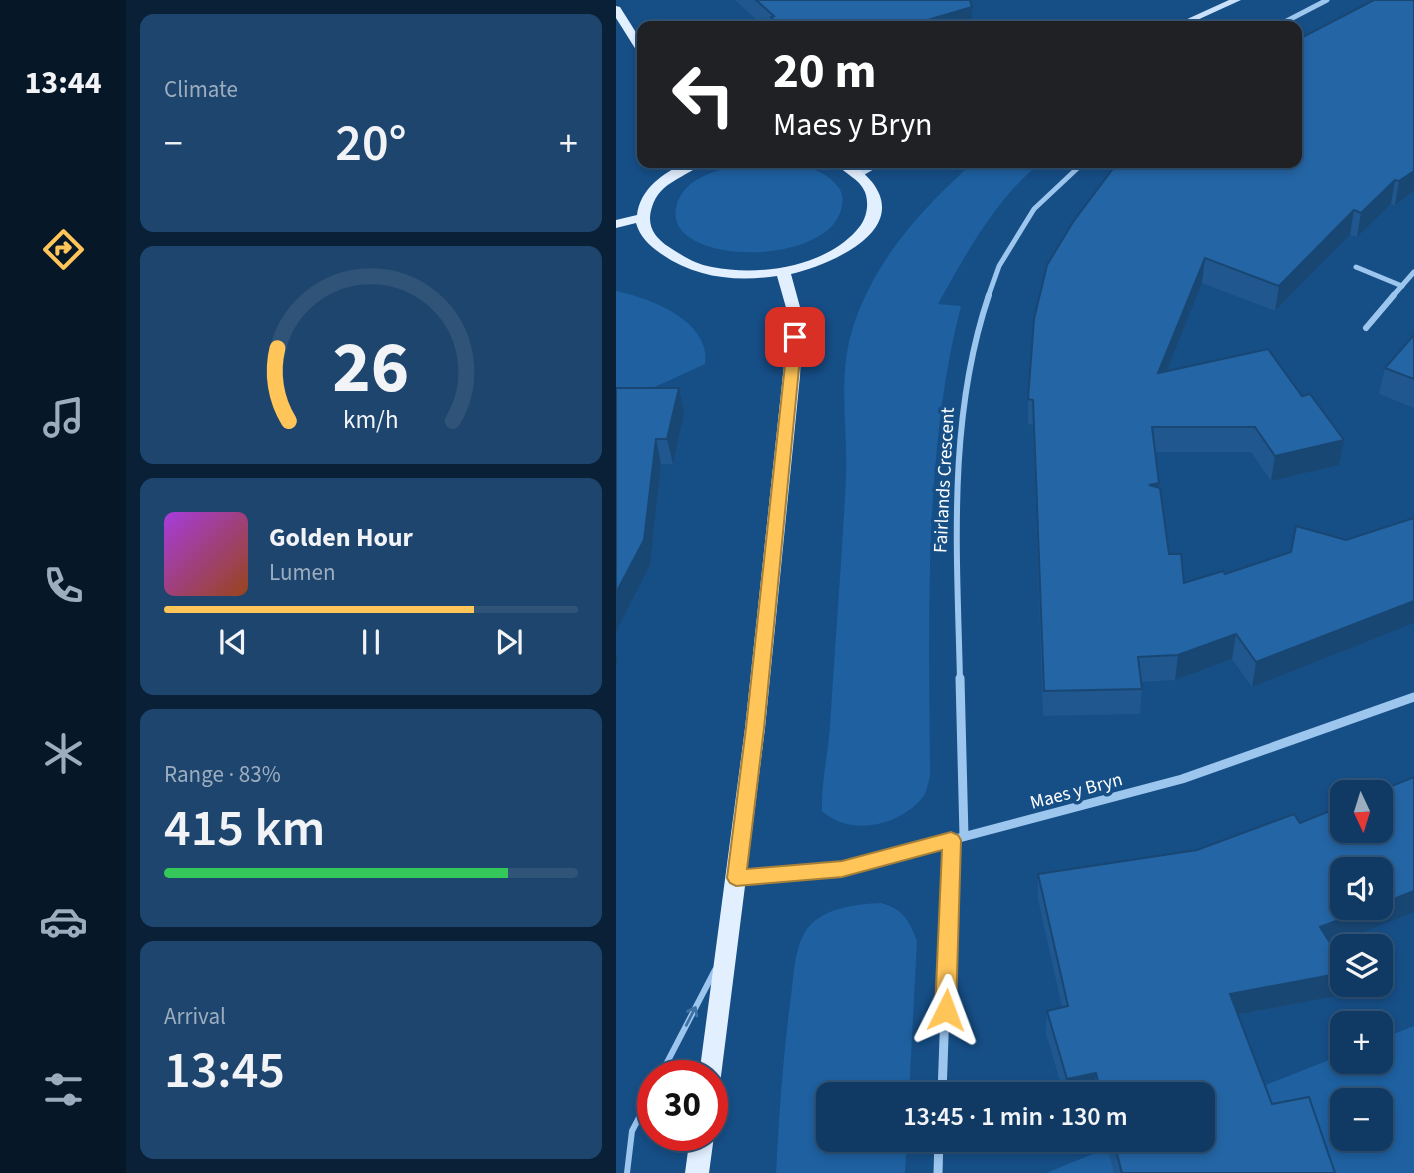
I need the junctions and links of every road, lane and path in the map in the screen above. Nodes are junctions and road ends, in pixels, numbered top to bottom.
1 (1237, 0) edge
2 (1327, 0) edge
3 (616, 9) edge
4 (1189, 21) edge
5 (1287, 21) edge
6 (637, 43) edge
7 (687, 168) edge
8 (851, 168) edge
9 (870, 168) edge
10 (1078, 168) edge
11 (860, 173) junction
12 (642, 218) junction
13 (616, 224) edge
14 (1356, 267) dead end
15 (783, 272) junction
16 (1414, 272) edge
17 (1402, 286) junction
18 (1366, 328) dead end
19 (1414, 697) edge
20 (964, 836) junction
21 (951, 840) junction
22 (736, 878) junction
23 (727, 946) junction
24 (668, 1060) edge
25 (712, 1060) edge
26 (942, 1082) edge
27 (637, 1121) edge
28 (700, 1151) edge
29 (939, 1152) edge
30 (938, 1172) edge
31 (627, 1173) edge
32 (697, 1173) edge

1 - 4 street
2 - 5 street
3 - 6 main road
7 - 12 main road
8 - 11 main road
9 - 11 street
10 - 20 street, Fairlands Crescent
11 - 15 main road
12 - 13 main road
12 - 15 main road
14 - 17 street
15 - 22 main road
16 - 17 street
17 - 18 street
19 - 20 street, Maes y Bryn
20 - 21 street, Maes y Bryn
21 - 22 street, Maes y Bryn
21 - 26 street
22 - 23 main road
24 -> 23 lane
23 - 25 main road
27 - 31 lane
28 - 32 main road
29 - 30 street

